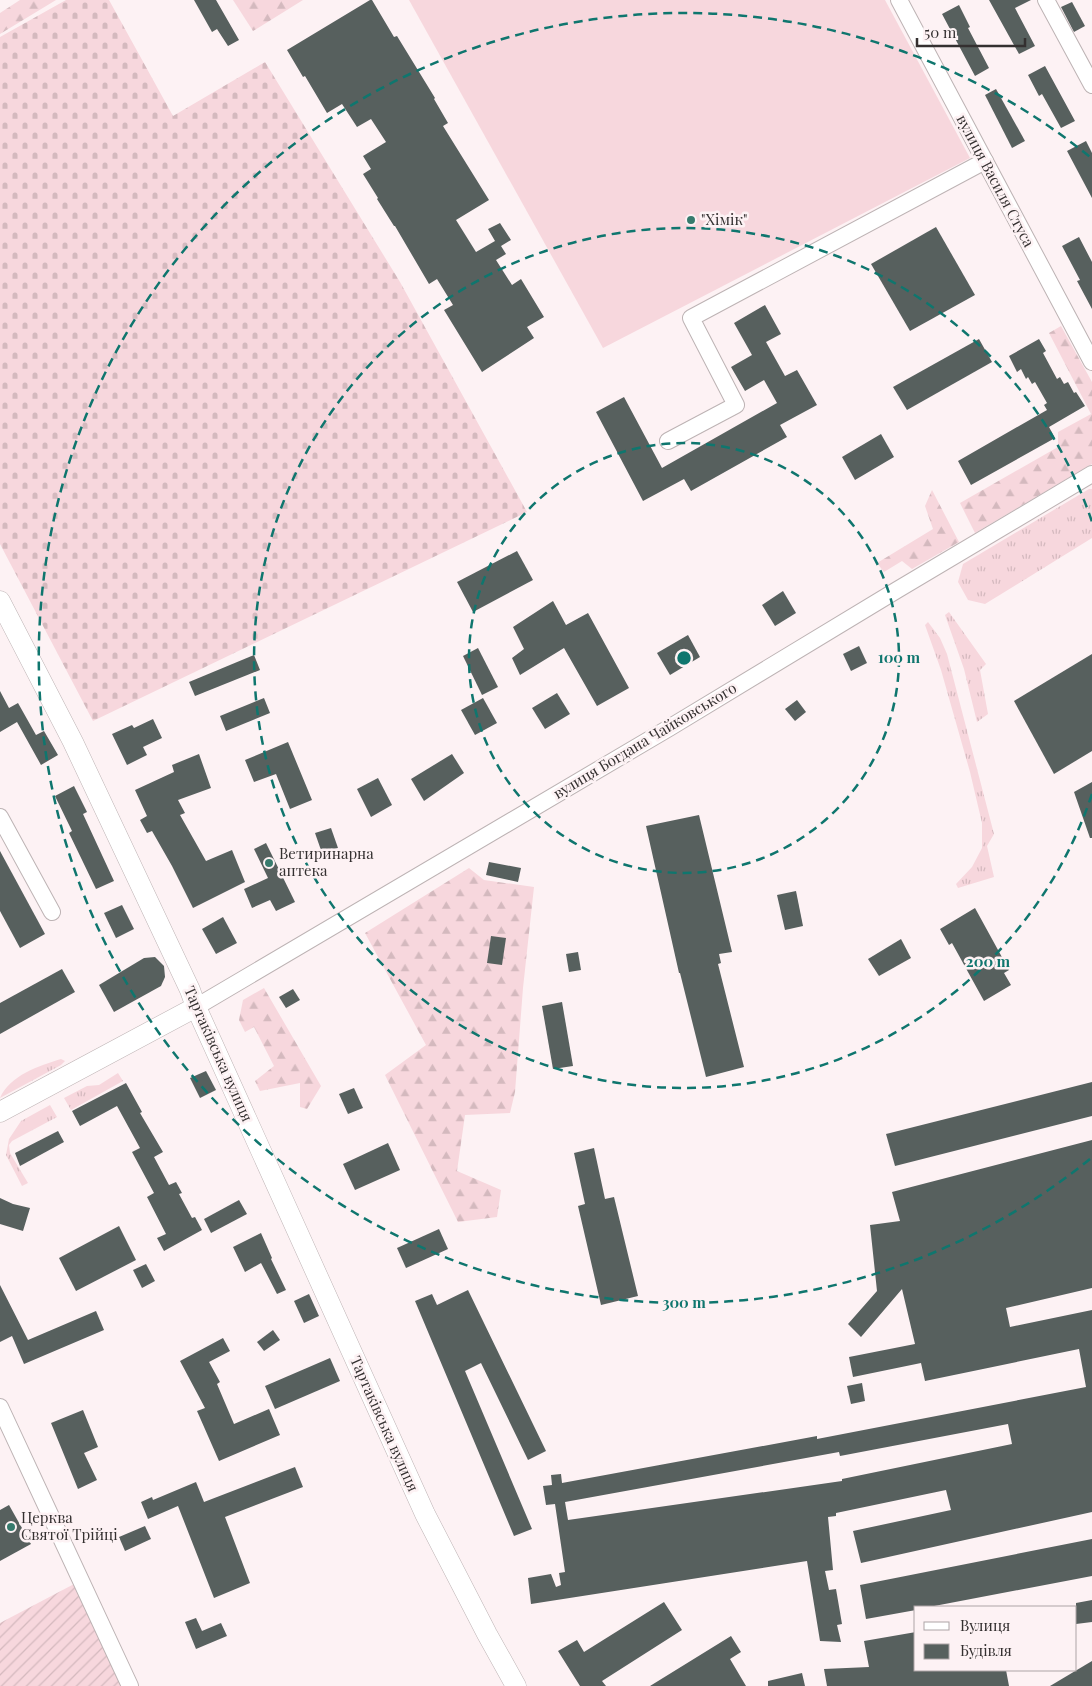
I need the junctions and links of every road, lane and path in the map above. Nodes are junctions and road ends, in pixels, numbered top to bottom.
1 (899, 0) edge
2 (1046, 0) edge
3 (1092, 85) edge
4 (985, 161) junction
5 (1092, 362) edge
6 (668, 441) dead end
7 (1092, 474) edge
8 (0, 600) edge
9 (0, 817) edge
10 (52, 912) dead end
11 (196, 1007) junction
12 (0, 1112) edge
13 (0, 1407) edge
14 (130, 1686) edge
15 (516, 1686) edge

1 - 4 street, вулиця Василя Стуса
2 - 3 street
4 - 5 street, вулиця Василя Стуса
4 - 6 street
7 - 11 street, вулиця Богдана Чайковського
8 - 11 street, Тартаківська вулиця
9 - 10 street
11 - 12 street
11 - 15 street, Тартаківська вулиця
13 - 14 street

